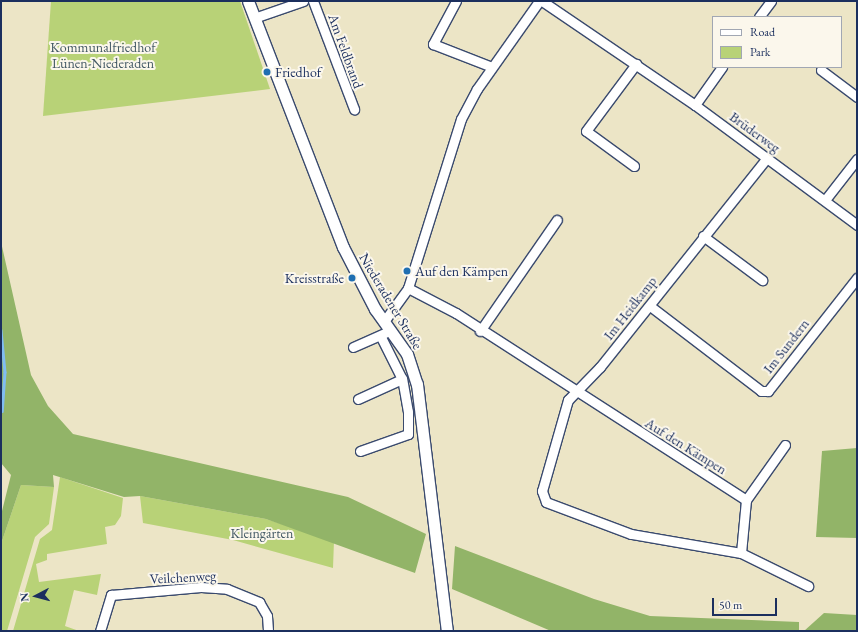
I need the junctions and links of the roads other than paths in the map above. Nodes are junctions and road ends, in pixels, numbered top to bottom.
1 (248, 1) edge
2 (303, 1) edge
3 (313, 1) edge
4 (456, 1) edge
5 (541, 1) edge
6 (771, 1) edge
7 (760, 16) edge
8 (254, 18) junction
9 (636, 64) junction
10 (492, 67) junction
11 (721, 68) edge
12 (821, 70) dead end
13 (857, 97) edge
14 (695, 105) junction
15 (354, 109) dead end
16 (768, 158) junction
17 (857, 159) edge
18 (634, 166) dead end
19 (825, 200) junction
20 (557, 220) dead end
21 (857, 225) edge
22 (703, 236) junction
23 (857, 278) edge
24 (762, 280) dead end
25 (408, 288) junction
26 (650, 306) junction
27 (388, 324) junction
28 (480, 331) junction
29 (381, 337) junction
30 (353, 346) dead end
31 (402, 379) junction
32 (574, 392) junction
33 (358, 399) dead end
34 (785, 445) dead end
35 (360, 451) dead end
36 (746, 500) junction
37 (741, 553) junction
38 (808, 586) dead end
39 (100, 631) edge
40 (268, 631) edge
41 (447, 631) edge

1 - 8 street, Niederadener Straße
2 - 8 street
3 - 15 street, Am Feldbrand
4 - 10 street
5 - 9 street, Brüderweg
5 - 10 street
6 - 7 street
8 - 27 street, Niederadener Straße
9 - 14 street, Brüderweg
9 - 18 street
10 - 25 street
11 - 14 street
12 - 13 street
14 - 16 street, Brüderweg
16 - 19 street, Brüderweg
16 - 22 street, Im Heidkamp
17 - 19 street
19 - 21 street, Brüderweg
20 - 28 street
22 - 24 street
22 - 26 street, Im Heidkamp
23 - 26 street, Im Sundern
25 - 27 street
25 - 28 street, Auf den Kämpen
26 - 32 street, Im Heidkamp
27 - 29 street
27 - 41 street, Niederadener Straße
28 - 32 street, Auf den Kämpen
29 - 30 street
29 - 31 street
31 - 33 street
31 - 35 street
32 - 36 street, Auf den Kämpen
32 - 37 street, Im Heidkamp
34 - 36 street
36 - 37 street
37 - 38 street
39 - 40 street, Veilchenweg

